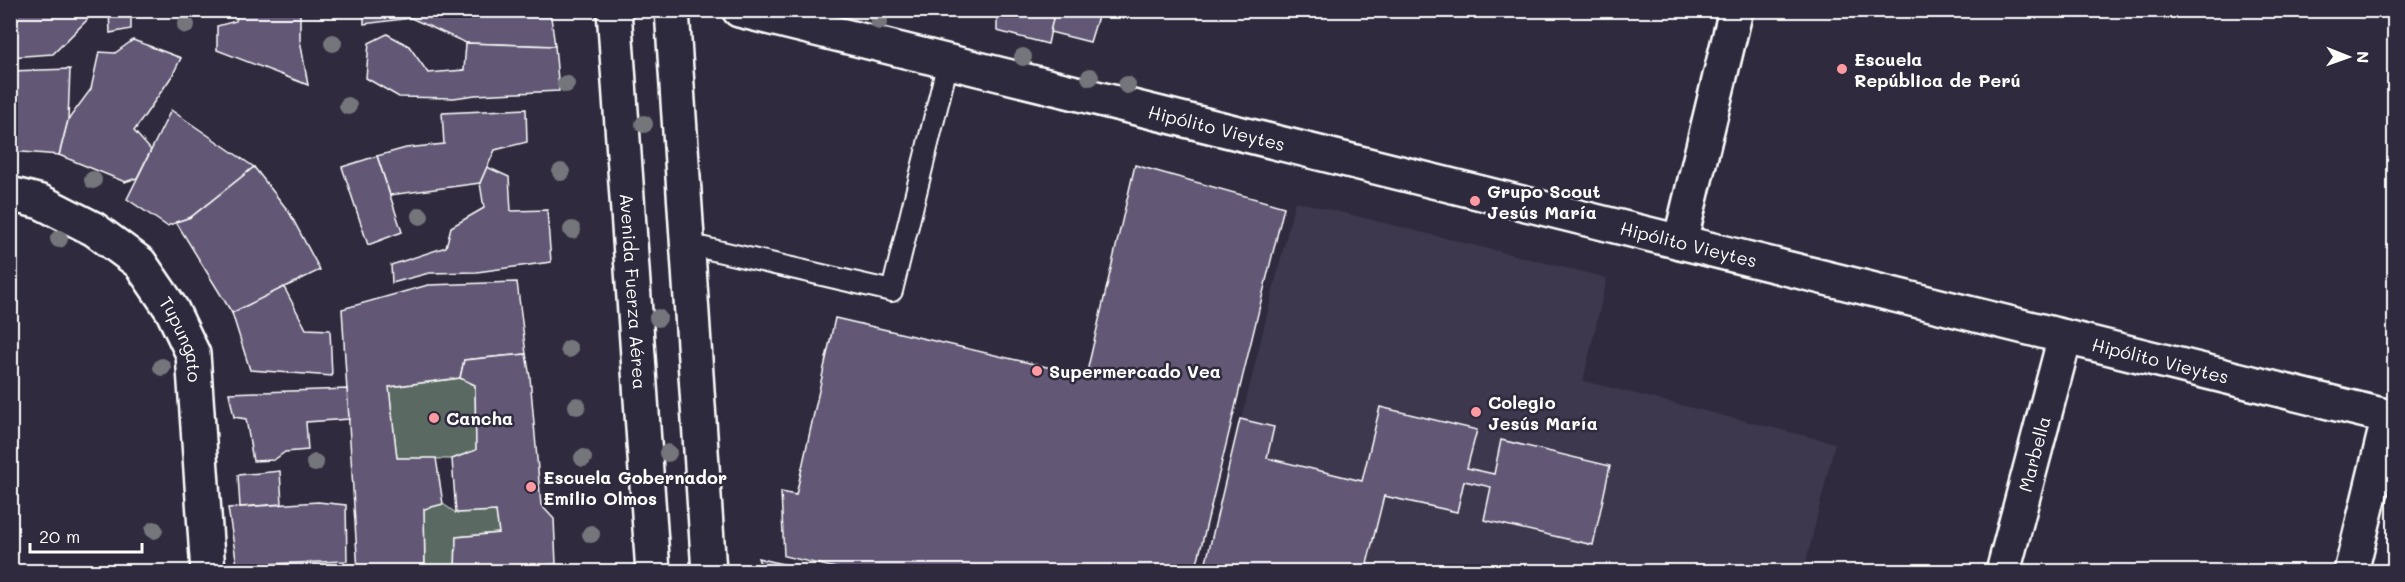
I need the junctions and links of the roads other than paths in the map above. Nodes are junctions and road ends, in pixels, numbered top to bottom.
1 (614, 10) edge
2 (672, 10) edge
3 (739, 10) edge
4 (1736, 10) edge
5 (948, 62) junction
6 (10, 194) edge
7 (1680, 242) junction
8 (687, 244) junction
9 (2065, 337) junction
10 (2392, 417) edge
11 (208, 572) edge
12 (653, 572) edge
13 (709, 572) edge
14 (2003, 572) edge
15 (2351, 572) edge

1 - 12 street, Avenida Fuerza Aérea
2 - 8 street
3 - 5 street, Hipólito Vieytes
4 - 7 street
5 - 7 street, Hipólito Vieytes
5 - 8 lane
6 - 11 street, Tupungato
7 - 9 street, Hipólito Vieytes
8 - 13 street
9 - 10 street, Hipólito Vieytes
9 - 14 street, Marbella
10 - 15 street

